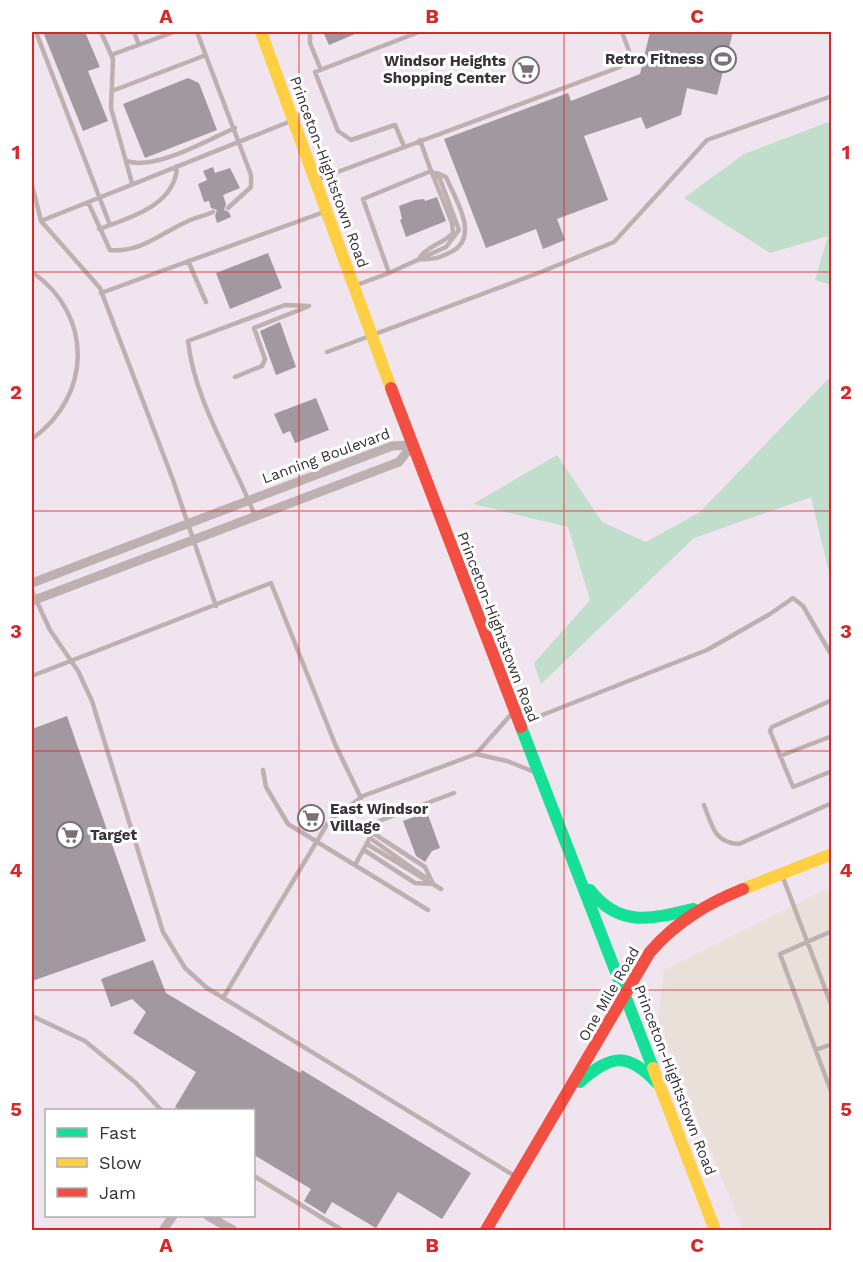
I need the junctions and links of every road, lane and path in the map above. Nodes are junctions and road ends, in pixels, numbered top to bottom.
1 (36, 32) edge
2 (101, 32) edge
3 (134, 32) edge
4 (174, 32) edge
5 (198, 32) edge
6 (261, 32) edge
7 (309, 32) edge
8 (397, 32) edge
9 (419, 32) edge
10 (622, 32) edge
11 (399, 39) junction
12 (139, 45) junction
13 (111, 55) junction
14 (206, 55) junction
15 (321, 70) junction
16 (112, 91) junction
17 (831, 96) edge
18 (294, 120) junction
19 (235, 128) junction
20 (420, 140) junction
21 (240, 141) junction
22 (404, 146) junction
23 (126, 161) junction
24 (177, 166) junction
25 (431, 171) junction
26 (316, 180) junction
27 (132, 183) junction
28 (32, 185) edge
29 (100, 197) junction
30 (88, 201) junction
31 (228, 208) dead end
32 (327, 211) junction
33 (213, 212) dead end
34 (41, 221) junction
35 (110, 225) junction
36 (99, 229) junction
37 (418, 259) junction
38 (188, 261) junction
39 (32, 272) edge
40 (389, 273) junction
41 (354, 286) junction
42 (101, 293) junction
43 (206, 302) dead end
44 (373, 334) junction
45 (327, 352) dead end
46 (235, 377) dead end
47 (32, 439) edge
48 (412, 445) junction
49 (249, 500) junction
50 (255, 516) junction
51 (187, 525) junction
52 (192, 540) junction
53 (32, 583) edge
54 (33, 597) edge
55 (216, 606) junction
56 (831, 656) edge
57 (71, 661) junction
58 (32, 676) edge
59 (831, 700) edge
60 (514, 711) junction
61 (519, 724) junction
62 (831, 736) edge
63 (476, 754) junction
64 (780, 756) junction
65 (263, 770) dead end
66 (831, 771) edge
67 (538, 774) junction
68 (454, 793) dead end
69 (361, 798) junction
70 (831, 803) edge
71 (704, 805) dead end
72 (373, 833) junction
73 (370, 838) junction
74 (315, 843) junction
75 (367, 844) junction
76 (364, 850) junction
77 (831, 854) edge
78 (355, 865) junction
79 (581, 874) junction
80 (781, 874) junction
81 (433, 884) junction
82 (441, 889) dead end
83 (706, 906) junction
84 (428, 910) dead end
85 (831, 930) edge
86 (807, 941) junction
87 (626, 994) junction
88 (223, 998) junction
89 (831, 1007) edge
90 (32, 1016) edge
91 (831, 1044) edge
92 (816, 1050) junction
93 (663, 1090) junction
94 (569, 1094) junction
95 (831, 1094) edge
96 (160, 1109) edge
97 (255, 1177) edge
98 (518, 1178) junction
99 (172, 1217) edge
100 (211, 1217) edge
101 (164, 1230) edge
102 (233, 1230) edge
103 (342, 1230) edge
104 (486, 1230) edge
105 (716, 1230) edge

1 - 29 lane
2 - 13 lane
3 - 12 lane
4 - 12 lane
5 - 14 lane
6 - 18 main road, Princeton-Hightstown Road
7 - 15 lane
8 - 11 lane
9 - 11 lane
10 - 20 lane
11 - 15 lane
12 - 13 lane
13 - 16 lane
14 - 16 lane
14 - 19 lane
15 - 22 lane
16 - 23 lane
17 - 44 lane
18 - 21 lane
18 - 26 main road, Princeton-Hightstown Road
19 - 21 lane
19 - 23 lane
20 - 22 lane
20 - 25 lane
21 - 24 lane
21 - 31 lane
22 - 26 lane
23 - 27 lane
24 - 27 lane
24 - 35 lane
25 - 37 lane
25 - 37 lane
25 - 40 lane
26 - 32 main road, Princeton-Hightstown Road
27 - 29 lane
28 - 34 lane
29 - 30 lane
29 - 35 lane
30 - 34 lane
30 - 36 lane
32 - 38 lane
32 - 41 main road, Princeton-Hightstown Road
33 - 36 lane
34 - 42 lane
35 - 36 lane
37 - 40 lane
38 - 42 lane
38 - 43 lane
39 - 47 lane
40 - 41 lane
41 - 44 main road, Princeton-Hightstown Road
42 - 51 lane
44 - 45 lane
44 - 48 main road, Princeton-Hightstown Road
46 - 49 lane
48 - 49 street, Lanning Boulevard
48 - 50 street, Lanning Boulevard
48 - 60 main road, Princeton-Hightstown Road
49 - 50 lane
49 - 51 street, Lanning Boulevard
50 - 52 street, Lanning Boulevard
51 - 52 lane
51 - 53 street, Lanning Boulevard
52 - 54 street, Lanning Boulevard
52 - 55 lane
54 - 57 lane
55 - 57 lane
55 - 69 lane
56 - 61 lane
57 - 58 lane
57 - 88 lane
59 - 64 lane
60 - 61 main road, Princeton-Hightstown Road
60 - 63 lane
61 - 67 main road, Princeton-Hightstown Road
62 - 64 lane
63 - 67 lane
63 - 69 lane
64 - 66 lane
65 - 74 lane
67 - 79 main road, Princeton-Hightstown Road
68 - 72 lane
69 - 74 lane
70 - 71 lane
72 - 73 lane
72 - 81 lane
73 - 75 lane
73 - 81 lane
74 - 78 lane
74 - 88 lane
75 - 76 lane
75 - 81 lane
76 - 78 lane
76 - 81 lane
77 - 80 main road, One Mile Road
78 - 84 lane
79 - 83 main road
79 - 87 main road, Princeton-Hightstown Road
80 - 83 main road, One Mile Road
80 - 86 lane
81 - 82 lane
83 - 87 main road, One Mile Road
85 - 86 lane
86 - 89 lane
86 - 92 lane
87 - 93 main road, Princeton-Hightstown Road
87 - 94 main road, One Mile Road
88 - 98 lane
90 - 96 lane
91 - 92 lane
92 - 95 lane
93 - 94 main road
93 - 105 main road, Princeton-Hightstown Road
94 - 98 main road, One Mile Road
97 - 103 lane
98 - 104 main road, One Mile Road
99 - 101 street
100 - 102 street

